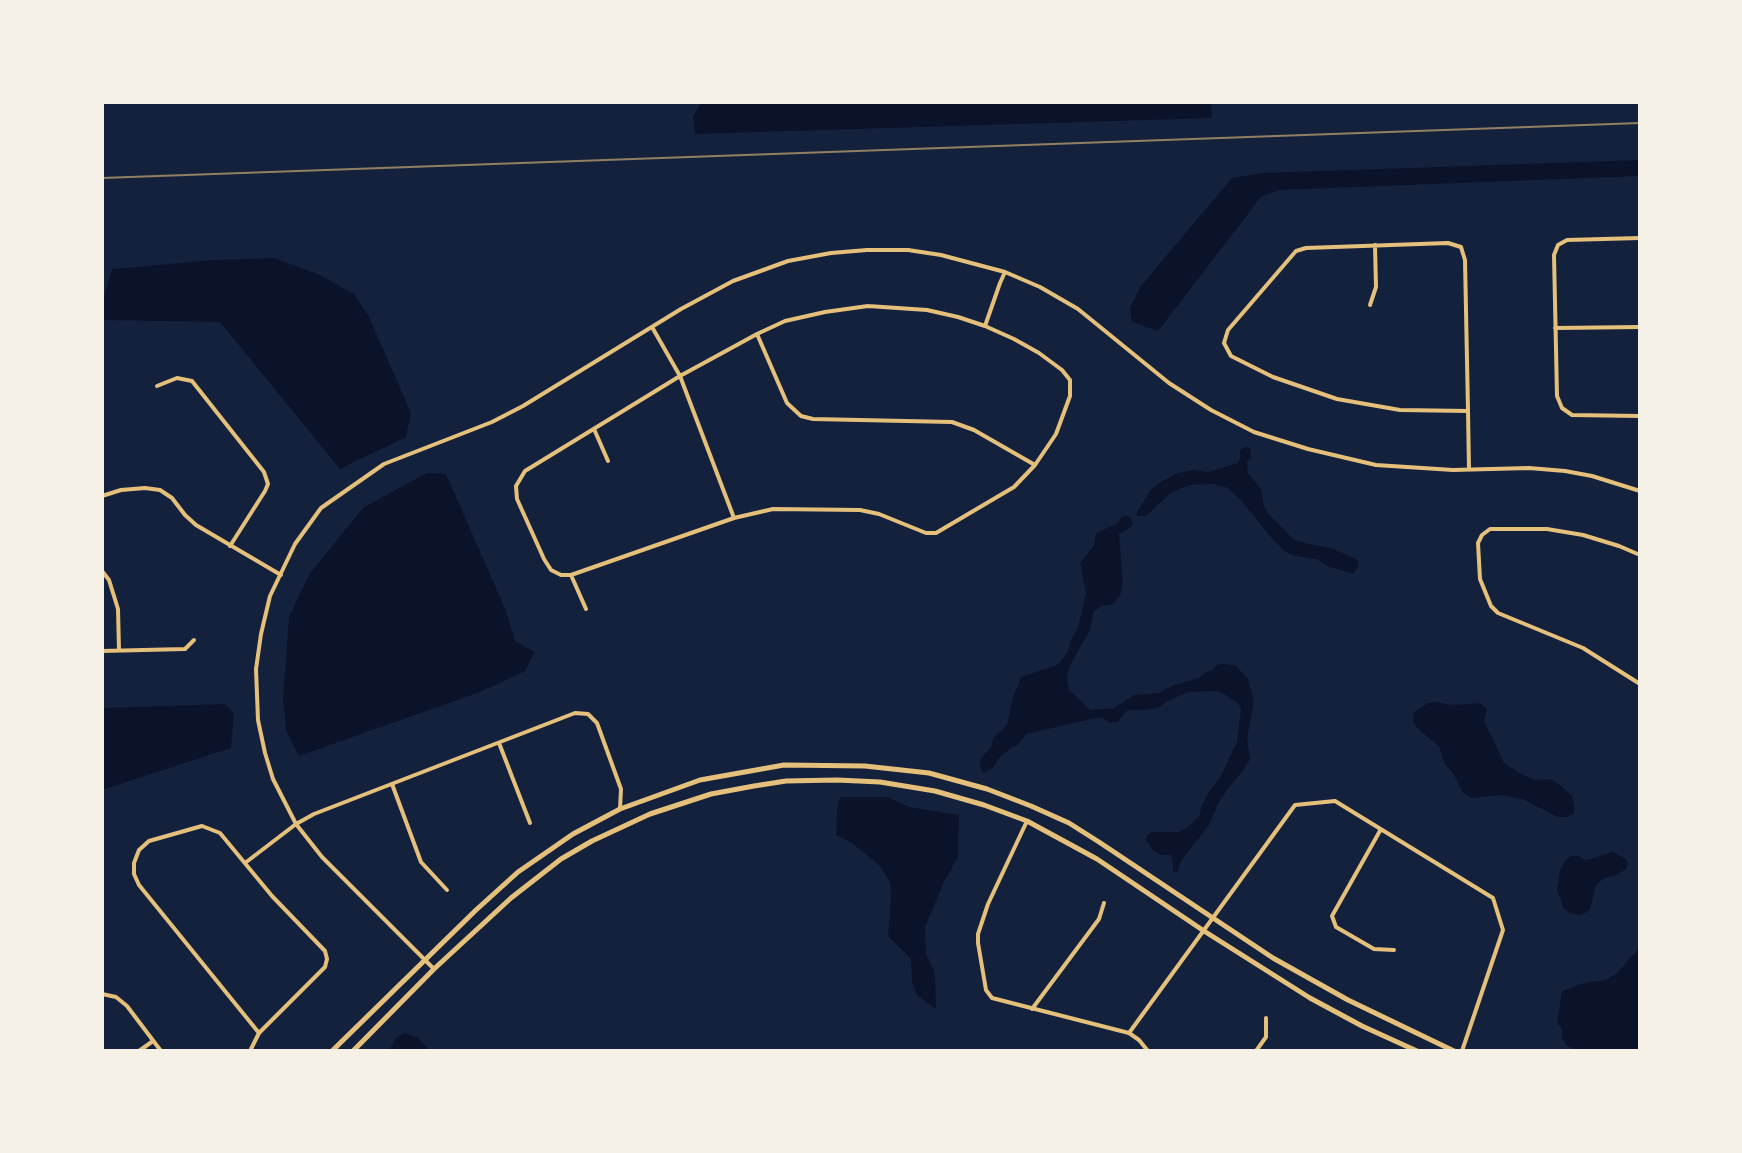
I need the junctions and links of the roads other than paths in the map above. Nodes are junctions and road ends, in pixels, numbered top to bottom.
1 (1640, 237) edge
2 (1375, 245) junction
3 (1005, 272) junction
4 (1370, 305) dead end
5 (985, 326) junction
6 (652, 327) junction
7 (1640, 327) edge
8 (1555, 328) junction
9 (757, 333) junction
10 (680, 376) junction
11 (157, 386) dead end
12 (1468, 411) junction
13 (1640, 416) edge
14 (594, 429) junction
15 (608, 461) dead end
16 (1035, 465) junction
17 (1469, 469) junction
18 (1640, 491) edge
19 (102, 496) edge
20 (734, 518) junction
21 (230, 546) junction
22 (1640, 555) edge
23 (102, 571) edge
24 (280, 575) junction
25 (571, 575) junction
26 (586, 609) dead end
27 (194, 640) dead end
28 (119, 650) junction
29 (102, 651) edge
30 (1640, 684) edge
31 (499, 743) junction
32 (392, 784) junction
33 (620, 809) junction
34 (1028, 821) junction
35 (530, 823) dead end
36 (296, 824) junction
37 (1381, 829) junction
38 (245, 863) junction
39 (447, 890) dead end
40 (1104, 903) dead end
41 (1213, 919) junction
42 (1204, 931) junction
43 (1394, 950) dead end
44 (425, 960) junction
45 (434, 969) junction
46 (102, 994) edge
47 (1032, 1009) junction
48 (1266, 1018) dead end
49 (259, 1033) junction
50 (1129, 1033) junction
51 (153, 1041) junction
52 (139, 1051) edge
53 (161, 1051) edge
54 (250, 1051) edge
55 (332, 1051) edge
56 (353, 1051) edge
57 (1148, 1051) edge
58 (1256, 1051) edge
59 (1417, 1051) edge
60 (1454, 1051) edge
61 (1462, 1051) edge

1 - 8 street
2 - 4 street
2 - 12 street
2 - 12 street
3 - 5 street
3 - 6 street
3 - 17 street
5 - 9 street
5 - 16 street
6 - 10 street
6 - 24 street
7 - 8 street
8 - 13 street
9 - 10 street
9 - 16 street
10 - 14 street
10 - 20 street
11 - 21 street
12 - 17 street
14 - 15 street
14 - 25 street
16 - 20 street
17 - 18 street
19 - 21 street
20 - 25 street
21 - 24 street
22 - 30 street
23 - 28 street
24 - 36 street
25 - 26 street
27 - 28 street
28 - 29 street
31 - 32 street
31 - 33 street
31 - 35 street
32 - 36 street
32 - 39 street
33 - 41 street
33 - 44 street
34 - 42 street
34 - 45 street
34 - 47 street
36 - 38 street
36 - 44 street
37 - 41 street
37 - 43 street
37 - 61 street
38 - 49 street
38 - 49 street
40 - 47 street
41 - 42 street
41 - 60 street
42 - 50 street
42 - 59 street
44 - 45 street
44 - 55 street
45 - 56 street
46 - 51 street
47 - 50 street
48 - 58 street
49 - 54 street
50 - 57 street
51 - 52 street
51 - 53 street

